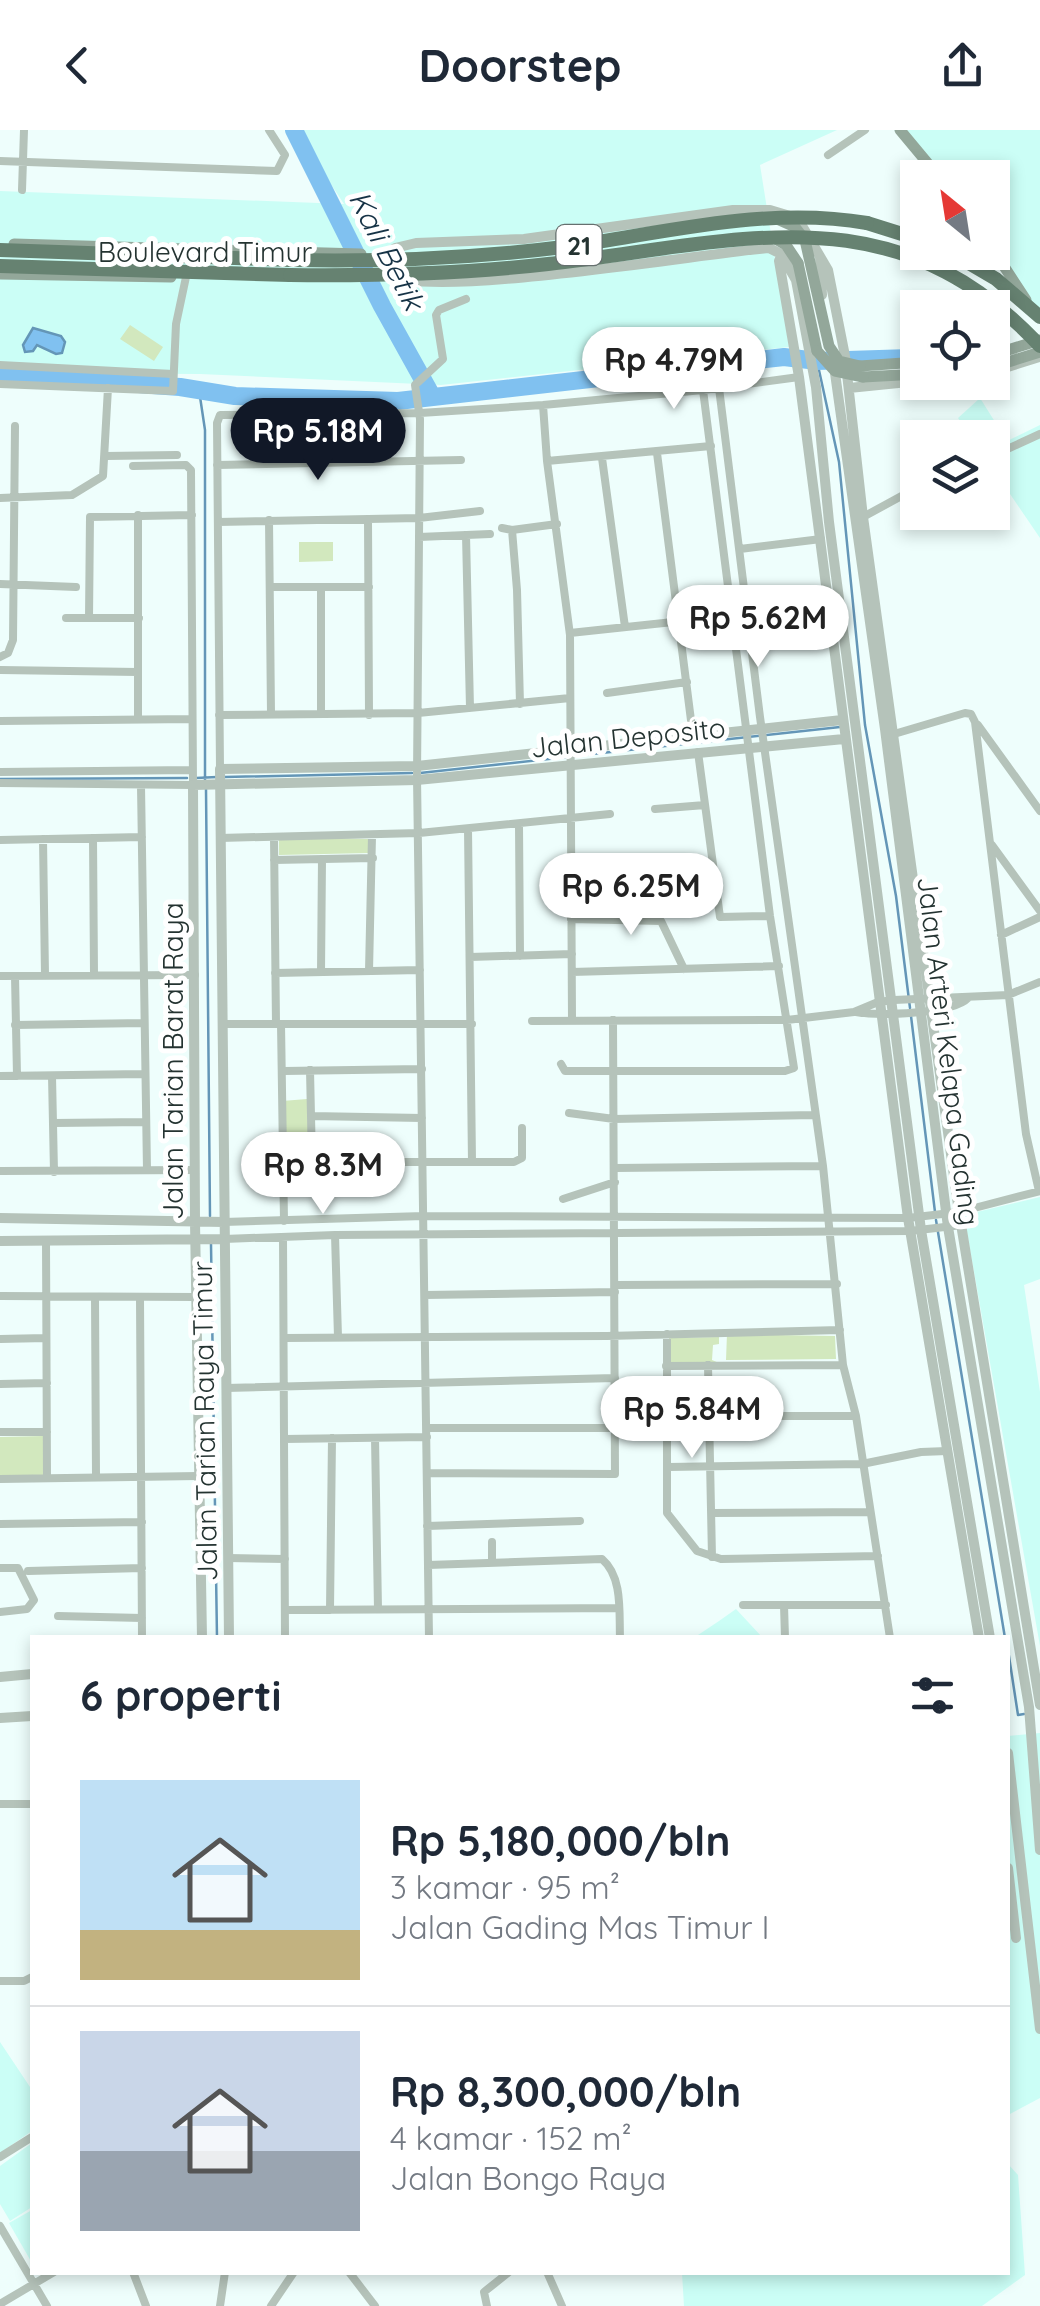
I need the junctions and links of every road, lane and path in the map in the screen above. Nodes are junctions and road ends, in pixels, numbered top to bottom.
1 (24, 130) edge
2 (269, 130) edge
3 (866, 130) edge
4 (900, 130) edge
5 (828, 155) dead end
6 (925, 160) edge
7 (0, 162) edge
8 (22, 162) junction
9 (22, 190) dead end
10 (686, 216) junction
11 (806, 232) junction
12 (900, 233) edge
13 (0, 247) edge
14 (308, 252) junction
15 (781, 254) junction
16 (389, 256) junction
17 (820, 256) junction
18 (692, 258) junction
19 (0, 266) edge
20 (981, 270) edge
21 (1007, 270) edge
22 (0, 274) edge
23 (389, 274) junction
24 (186, 276) junction
25 (302, 276) junction
26 (466, 299) dead end
27 (1040, 319) edge
28 (1040, 349) edge
29 (1010, 353) edge
30 (1010, 362) edge
31 (900, 363) edge
32 (0, 365) edge
33 (798, 374) junction
34 (174, 376) junction
35 (900, 377) edge
36 (900, 379) edge
37 (0, 384) edge
38 (845, 386) junction
39 (108, 388) junction
40 (720, 388) junction
41 (703, 390) junction
42 (543, 405) junction
43 (419, 410) junction
44 (15, 426) dead end
45 (1040, 434) edge
46 (711, 446) junction
47 (1010, 448) edge
48 (657, 453) junction
49 (177, 455) dead end
50 (106, 456) junction
51 (602, 458) junction
52 (461, 460) dead end
53 (547, 461) junction
54 (419, 463) junction
55 (218, 465) junction
56 (134, 466) dead end
57 (900, 495) edge
58 (0, 498) edge
59 (13, 498) junction
60 (480, 511) dead end
61 (138, 515) junction
62 (192, 515) junction
63 (419, 518) junction
64 (368, 519) junction
65 (269, 520) junction
66 (843, 520) junction
67 (218, 522) junction
68 (556, 524) junction
69 (490, 534) dead end
70 (466, 535) junction
71 (419, 537) junction
72 (821, 540) junction
73 (740, 549) junction
74 (0, 584) edge
75 (14, 584) junction
76 (270, 586) junction
77 (369, 586) junction
78 (76, 587) dead end
79 (321, 587) junction
80 (747, 614) junction
81 (732, 615) junction
82 (66, 618) dead end
83 (89, 618) junction
84 (139, 618) junction
85 (679, 621) junction
86 (624, 627) junction
87 (570, 633) junction
88 (4, 655) edge
89 (0, 670) edge
90 (138, 672) junction
91 (687, 682) junction
92 (607, 693) dead end
93 (570, 698) junction
94 (520, 704) junction
95 (470, 708) junction
96 (270, 714) junction
97 (320, 714) junction
98 (418, 714) junction
99 (219, 715) junction
100 (369, 716) junction
101 (138, 719) junction
102 (192, 719) junction
103 (0, 721) edge
104 (975, 722) junction
105 (843, 729) junction
106 (748, 731) junction
107 (894, 734) junction
108 (693, 736) junction
109 (764, 737) junction
110 (749, 745) junction
111 (698, 752) junction
112 (623, 753) junction
113 (572, 759) junction
114 (192, 770) junction
115 (0, 772) edge
116 (417, 773) junction
117 (220, 778) junction
118 (0, 783) edge
119 (196, 784) junction
120 (142, 786) junction
121 (705, 805) junction
122 (655, 808) dead end
123 (1040, 811) edge
124 (610, 814) dead end
125 (570, 818) junction
126 (519, 824) junction
127 (468, 829) junction
128 (419, 833) junction
129 (372, 836) junction
130 (274, 837) junction
131 (92, 838) junction
132 (142, 838) junction
133 (220, 838) junction
134 (43, 839) junction
135 (0, 840) edge
136 (990, 841) junction
137 (372, 858) junction
138 (322, 859) junction
139 (274, 860) junction
140 (1040, 914) edge
141 (770, 916) junction
142 (571, 920) junction
143 (1001, 935) junction
144 (572, 954) junction
145 (520, 956) junction
146 (470, 958) junction
147 (779, 966) junction
148 (684, 969) junction
149 (420, 970) junction
150 (369, 971) junction
151 (322, 972) junction
152 (572, 972) junction
153 (275, 973) junction
154 (94, 974) junction
155 (196, 974) junction
156 (45, 975) junction
157 (144, 975) junction
158 (0, 976) edge
159 (15, 976) junction
160 (1040, 982) edge
161 (1008, 995) junction
162 (898, 999) junction
163 (878, 1002) junction
164 (923, 1004) junction
165 (854, 1012) junction
166 (901, 1012) junction
167 (879, 1014) junction
168 (802, 1018) junction
169 (613, 1020) junction
170 (787, 1020) junction
171 (532, 1021) dead end
172 (572, 1021) junction
173 (144, 1023) junction
174 (224, 1024) junction
175 (279, 1024) junction
176 (421, 1024) junction
177 (472, 1024) junction
178 (15, 1025) junction
179 (563, 1068) dead end
180 (310, 1070) junction
181 (422, 1070) junction
182 (284, 1071) junction
183 (613, 1072) junction
184 (144, 1074) junction
185 (0, 1076) edge
186 (17, 1076) junction
187 (52, 1076) junction
188 (568, 1114) dead end
189 (814, 1115) junction
190 (311, 1116) junction
191 (422, 1118) junction
192 (614, 1119) junction
193 (145, 1122) junction
194 (54, 1123) junction
195 (522, 1128) dead end
196 (1040, 1130) edge
197 (1026, 1134) junction
198 (284, 1162) junction
199 (312, 1162) junction
200 (472, 1162) junction
201 (423, 1163) junction
202 (823, 1166) junction
203 (615, 1168) junction
204 (147, 1170) junction
205 (195, 1170) junction
206 (0, 1171) edge
207 (54, 1172) junction
208 (615, 1182) junction
209 (1040, 1191) edge
210 (564, 1199) dead end
211 (959, 1212) junction
212 (943, 1214) junction
213 (424, 1216) junction
214 (828, 1216) junction
215 (918, 1217) junction
216 (0, 1218) edge
217 (284, 1221) junction
218 (197, 1222) junction
219 (221, 1222) junction
220 (962, 1226) junction
221 (616, 1227) junction
222 (945, 1228) junction
223 (920, 1230) junction
224 (830, 1232) junction
225 (335, 1235) junction
226 (424, 1235) junction
227 (282, 1237) junction
228 (222, 1239) junction
229 (46, 1240) junction
230 (198, 1240) junction
231 (0, 1241) edge
232 (837, 1284) junction
233 (616, 1288) junction
234 (926, 1290) junction
235 (426, 1294) junction
236 (0, 1296) edge
237 (46, 1296) junction
238 (196, 1297) junction
239 (95, 1298) junction
240 (140, 1298) junction
241 (978, 1316) junction
242 (965, 1319) junction
243 (840, 1330) junction
244 (615, 1334) junction
245 (668, 1334) junction
246 (425, 1335) junction
247 (338, 1337) junction
248 (46, 1338) junction
249 (284, 1338) junction
250 (0, 1339) edge
251 (708, 1365) junction
252 (666, 1366) junction
253 (843, 1366) junction
254 (615, 1378) junction
255 (426, 1382) junction
256 (46, 1383) junction
257 (0, 1384) edge
258 (226, 1388) junction
259 (284, 1388) junction
260 (709, 1416) junction
261 (856, 1416) junction
262 (616, 1428) junction
263 (0, 1432) edge
264 (46, 1432) junction
265 (427, 1432) junction
266 (332, 1438) junction
267 (375, 1438) junction
268 (284, 1439) junction
269 (947, 1451) junction
270 (862, 1464) junction
271 (711, 1465) junction
272 (668, 1467) junction
273 (427, 1472) junction
274 (142, 1476) junction
275 (198, 1476) junction
276 (96, 1477) junction
277 (46, 1478) junction
278 (0, 1479) edge
279 (870, 1512) junction
280 (712, 1513) junction
281 (580, 1521) dead end
282 (142, 1522) junction
283 (0, 1524) edge
284 (427, 1526) junction
285 (492, 1542) dead end
286 (878, 1556) junction
287 (712, 1557) junction
288 (228, 1558) junction
289 (285, 1558) junction
290 (492, 1562) junction
291 (428, 1565) junction
292 (0, 1568) edge
293 (142, 1568) junction
294 (28, 1571) dead end
295 (744, 1604) dead end
296 (886, 1605) junction
297 (784, 1606) junction
298 (619, 1608) junction
299 (285, 1610) junction
300 (330, 1610) junction
301 (378, 1610) junction
302 (429, 1610) junction
303 (0, 1612) edge
304 (58, 1616) dead end
305 (142, 1618) junction
306 (142, 1635) edge
307 (202, 1635) edge
308 (229, 1635) edge
309 (286, 1635) edge
310 (429, 1635) edge
311 (620, 1635) edge
312 (785, 1635) edge
313 (890, 1635) edge
314 (978, 1635) edge
315 (989, 1635) edge
316 (30, 1674) edge
317 (0, 1677) edge
318 (1034, 1714) edge
319 (30, 1716) edge
320 (0, 1718) edge
321 (1010, 1794) edge
322 (0, 1804) edge
323 (30, 1804) edge
324 (1040, 1850) edge
325 (1010, 1884) edge
326 (1017, 1938) edge
327 (30, 1978) edge
328 (0, 1981) edge
329 (1040, 2029) edge
330 (30, 2138) edge
331 (0, 2157) edge
332 (0, 2226) edge
333 (30, 2274) edge
334 (30, 2275) edge
335 (50, 2275) edge
336 (134, 2275) edge
337 (225, 2275) edge
338 (292, 2275) edge
339 (351, 2275) edge
340 (505, 2275) edge
341 (548, 2275) edge
342 (36, 2284) junction
343 (0, 2304) edge
344 (47, 2306) edge
345 (146, 2306) edge
346 (220, 2306) edge
347 (270, 2306) edge
348 (376, 2306) edge
349 (486, 2306) edge
350 (562, 2306) edge

1 - 8 street
2 - 8 street
3 - 5 street
4 - 6 main road
7 - 8 street
8 - 9 street
10 - 11 street
10 - 16 street
10 - 18 street
11 - 15 street
11 - 17 street, Jalan Arteri Kelapa Gading
12 - 13 highway, 21, bridge
13 - 14 main road, Boulevard Timur
14 - 16 main road, Boulevard Timur, bridge
14 - 25 main road
15 - 18 street
15 - 33 street, Jalan Arteri Kelapa Gading
15 - 66 street, Jalan Arteri Kelapa Gading
16 - 31 main road, Boulevard Timur, bridge
17 - 38 street, Jalan Arteri Kelapa Gading, bridge
17 - 38 street, Jalan Arteri Kelapa Gading, bridge
18 - 23 street
19 - 28 highway, 21, bridge
20 - 27 highway, bridge
21 - 27 main road
22 - 24 main road, Boulevard Timur
23 - 25 main road, Boulevard Timur, bridge
23 - 35 main road, Boulevard Timur, bridge
24 - 25 main road, Boulevard Timur
24 - 34 street
26 - 43 street
28 - 29 main road
28 - 30 main road
32 - 34 street
33 - 40 street
33 - 66 street, Jalan Arteri Kelapa Gading
34 - 39 street
36 - 38 street
37 - 39 street
38 - 66 street, Jalan Arteri Kelapa Gading
39 - 50 street
40 - 41 street
40 - 73 street
41 - 42 street
41 - 46 street
42 - 43 street
42 - 53 street
43 - 54 street
43 - 55 street, Jalan Tarian Raya Timur
44 - 59 street
45 - 47 street
46 - 48 street
46 - 81 street
48 - 51 street
48 - 85 street
49 - 50 street
50 - 59 street
51 - 53 street
51 - 86 street
52 - 54 street
53 - 68 street
54 - 55 street
54 - 63 street
55 - 67 street, Jalan Tarian Raya Timur
56 - 62 street
57 - 66 street
58 - 59 street
59 - 75 street
60 - 63 street
61 - 62 street
61 - 83 street
61 - 84 street
62 - 102 street
63 - 64 street
63 - 71 street
64 - 65 street
64 - 77 street
65 - 67 street
65 - 76 street
66 - 72 street, Jalan Arteri Kelapa Gading
66 - 107 street, Jalan Arteri Kelapa Gading
66 - 162 street, Jalan Arteri Kelapa Gading
66 - 164 street, Jalan Arteri Kelapa Gading
67 - 99 street, Jalan Tarian Raya Timur
68 - 87 street
68 - 94 street
69 - 70 street
70 - 71 street
70 - 95 street
71 - 98 street
72 - 73 street
72 - 105 street, Jalan Arteri Kelapa Gading
73 - 80 street
74 - 75 street
75 - 78 street
75 - 88 street
76 - 79 street
76 - 96 street
77 - 79 street
77 - 100 street
79 - 97 street
80 - 81 street
80 - 109 street
81 - 85 street
81 - 106 street
82 - 83 street
83 - 84 street
84 - 90 street
85 - 86 street
85 - 91 street
86 - 87 street
87 - 93 street
89 - 90 street
90 - 101 street
91 - 92 street
91 - 108 street
93 - 94 street
93 - 113 street
94 - 95 street
95 - 98 street
96 - 97 street
96 - 99 street
97 - 100 street
98 - 100 street
98 - 116 street
99 - 117 street, Jalan Tarian Raya Timur
101 - 102 street
101 - 103 street
102 - 114 street
104 - 107 street
104 - 123 street
104 - 136 street
105 - 109 street
105 - 109 street, Jalan Deposito
105 - 163 street, Jalan Arteri Kelapa Gading
106 - 108 street
106 - 109 street
106 - 110 street
107 - 164 street, Jalan Arteri Kelapa Gading
108 - 112 street
109 - 110 street, Jalan Deposito
109 - 168 street
110 - 111 street, Jalan Deposito
110 - 141 street
111 - 112 street, Jalan Deposito
111 - 121 street
112 - 113 street, Jalan Deposito
113 - 116 street, Jalan Deposito
113 - 125 street
114 - 115 street
114 - 119 street
116 - 117 street, Jalan Deposito
116 - 128 street
117 - 119 street, Jalan Deposito
117 - 133 street, Jalan Tarian Raya Timur
118 - 120 street
119 - 120 street
119 - 155 street, Jalan Tarian Barat Raya
120 - 132 street
121 - 122 street
121 - 141 street
124 - 125 street
125 - 126 street
125 - 142 street
126 - 127 street
126 - 145 street
127 - 128 street
127 - 146 street
128 - 129 street
128 - 149 street
129 - 130 street
129 - 137 street
130 - 133 street
130 - 139 street
131 - 132 street
131 - 134 street
131 - 154 street
132 - 157 street
133 - 174 street, Jalan Tarian Raya Timur
134 - 135 street
134 - 156 street
136 - 140 street
136 - 143 street
137 - 138 street
137 - 150 street
138 - 139 street
138 - 151 street
139 - 153 street
140 - 143 street
141 - 147 street
142 - 144 street
142 - 148 street
143 - 161 street
144 - 145 street
144 - 152 street
145 - 146 street
146 - 177 street
147 - 148 street
147 - 170 street
148 - 152 street
149 - 150 street
149 - 176 street
150 - 151 street
151 - 153 street
152 - 172 street
153 - 175 street
154 - 156 street
154 - 157 street
155 - 157 street
155 - 205 street, Jalan Tarian Barat Raya
156 - 159 street
157 - 173 street
158 - 159 street
159 - 178 street
160 - 161 street
161 - 164 street
161 - 197 street
162 - 163 street
162 - 164 street
162 - 166 street, Jalan Arteri Kelapa Gading
163 - 165 street
163 - 167 street, Jalan Arteri Kelapa Gading
164 - 166 street
164 - 211 street, Jalan Arteri Kelapa Gading
164 - 212 street, Jalan Arteri Kelapa Gading
165 - 167 street
165 - 168 street
166 - 167 street
166 - 215 street, Jalan Arteri Kelapa Gading
167 - 215 street, Jalan Arteri Kelapa Gading
168 - 170 street
168 - 189 street
169 - 170 street
169 - 172 street
169 - 183 street
170 - 183 street
171 - 172 street
173 - 178 street
173 - 184 street
174 - 175 street
174 - 219 street, Jalan Tarian Raya Timur
175 - 176 street
175 - 182 street
176 - 177 street
176 - 181 street
177 - 200 street
178 - 186 street
179 - 183 street
180 - 181 street
180 - 182 street
180 - 190 street
181 - 191 street
182 - 198 street
183 - 192 street
184 - 187 street
184 - 193 street
185 - 186 street
186 - 187 street
187 - 194 street
188 - 192 street
189 - 192 street
189 - 202 street
190 - 191 street
190 - 199 street
191 - 201 street
192 - 203 street
193 - 194 street
193 - 204 street
194 - 207 street
195 - 200 street
196 - 197 street
197 - 209 street
198 - 199 street
198 - 217 street
199 - 201 street
200 - 201 street
201 - 213 street
202 - 203 street
202 - 214 street
203 - 208 street
204 - 205 street
204 - 207 street
205 - 218 street, Jalan Tarian Barat Raya
206 - 207 street
208 - 210 street
208 - 221 street
209 - 211 street
211 - 212 street
211 - 220 street, Jalan Arteri Kelapa Gading
212 - 215 street
212 - 222 street, Jalan Arteri Kelapa Gading
213 - 217 street
213 - 221 street
213 - 226 street
214 - 215 street
214 - 221 street
214 - 224 street
215 - 223 street, Jalan Arteri Kelapa Gading
216 - 218 street
217 - 219 street
218 - 219 street
218 - 230 street, Jalan Tarian Barat Raya
219 - 228 street, Jalan Tarian Raya Timur
220 - 222 street
220 - 241 street, Jalan Arteri Kelapa Gading
221 - 224 street
221 - 226 street
221 - 233 street
222 - 223 street
222 - 242 street, Jalan Arteri Kelapa Gading
223 - 224 street
223 - 234 street, Jalan Arteri Kelapa Gading
224 - 232 street
225 - 226 street
225 - 227 street
225 - 247 street
226 - 235 street
227 - 228 street
227 - 249 street
228 - 230 street
228 - 258 street, Jalan Tarian Raya Timur
229 - 230 street
229 - 231 street
229 - 237 street
230 - 238 street, Jalan Tarian Barat Raya
232 - 233 street
232 - 243 street
233 - 235 street
233 - 244 street
234 - 269 street, Jalan Arteri Kelapa Gading
234 - 315 street, Jalan Arteri Kelapa Gading
235 - 246 street
236 - 237 street
237 - 239 street
237 - 248 street
238 - 240 street
238 - 275 street, Jalan Tarian Barat Raya
239 - 240 street
239 - 276 street
240 - 274 street
241 - 242 street
241 - 318 street, Jalan Arteri Kelapa Gading
242 - 318 street, Jalan Arteri Kelapa Gading
243 - 245 street
243 - 253 street
244 - 245 street
244 - 246 street
244 - 254 street
245 - 252 street
246 - 247 street
246 - 255 street
247 - 249 street
248 - 250 street
248 - 256 street
249 - 259 street
251 - 252 street
251 - 253 street
251 - 260 street
252 - 272 street
253 - 261 street
254 - 255 street
254 - 262 street
255 - 259 street
255 - 265 street
256 - 257 street
256 - 264 street
258 - 259 street
258 - 288 street, Jalan Tarian Raya Timur
259 - 268 street
260 - 261 street
260 - 271 street
261 - 270 street
262 - 265 street
262 - 273 street
263 - 264 street
264 - 277 street
265 - 267 street
265 - 273 street
266 - 267 street
266 - 268 street
266 - 300 street
267 - 301 street
268 - 289 street
269 - 270 street
269 - 314 street, Jalan Arteri Kelapa Gading
270 - 271 street
270 - 279 street
271 - 272 street
271 - 280 street
272 - 287 street
273 - 284 street
274 - 275 street
274 - 276 street
274 - 282 street
275 - 307 street, Jalan Tarian Barat Raya
276 - 277 street
277 - 278 street
279 - 280 street
279 - 286 street
280 - 287 street
281 - 284 street
282 - 283 street
282 - 293 street
284 - 291 street
285 - 290 street
286 - 287 street
286 - 296 street
288 - 289 street
288 - 308 street, Jalan Tarian Raya Timur
289 - 299 street
290 - 291 street
290 - 298 street
291 - 302 street
292 - 303 street
293 - 294 street
293 - 305 street
295 - 297 street
296 - 297 street
296 - 313 street
297 - 312 street
298 - 302 street
298 - 311 street
299 - 300 street
299 - 309 street
300 - 301 street
301 - 302 street
302 - 310 street
304 - 305 street
305 - 306 street
316 - 317 street
318 - 324 street, Jalan Arteri Kelapa Gading
319 - 320 street
321 - 326 street
322 - 323 street
325 - 326 street
326 - 329 street
327 - 328 street
330 - 331 street
332 - 333 street
334 - 342 street
335 - 342 street
336 - 345 street
337 - 346 street
338 - 347 street
339 - 348 street
340 - 349 street
341 - 350 street
342 - 343 street
342 - 344 street

